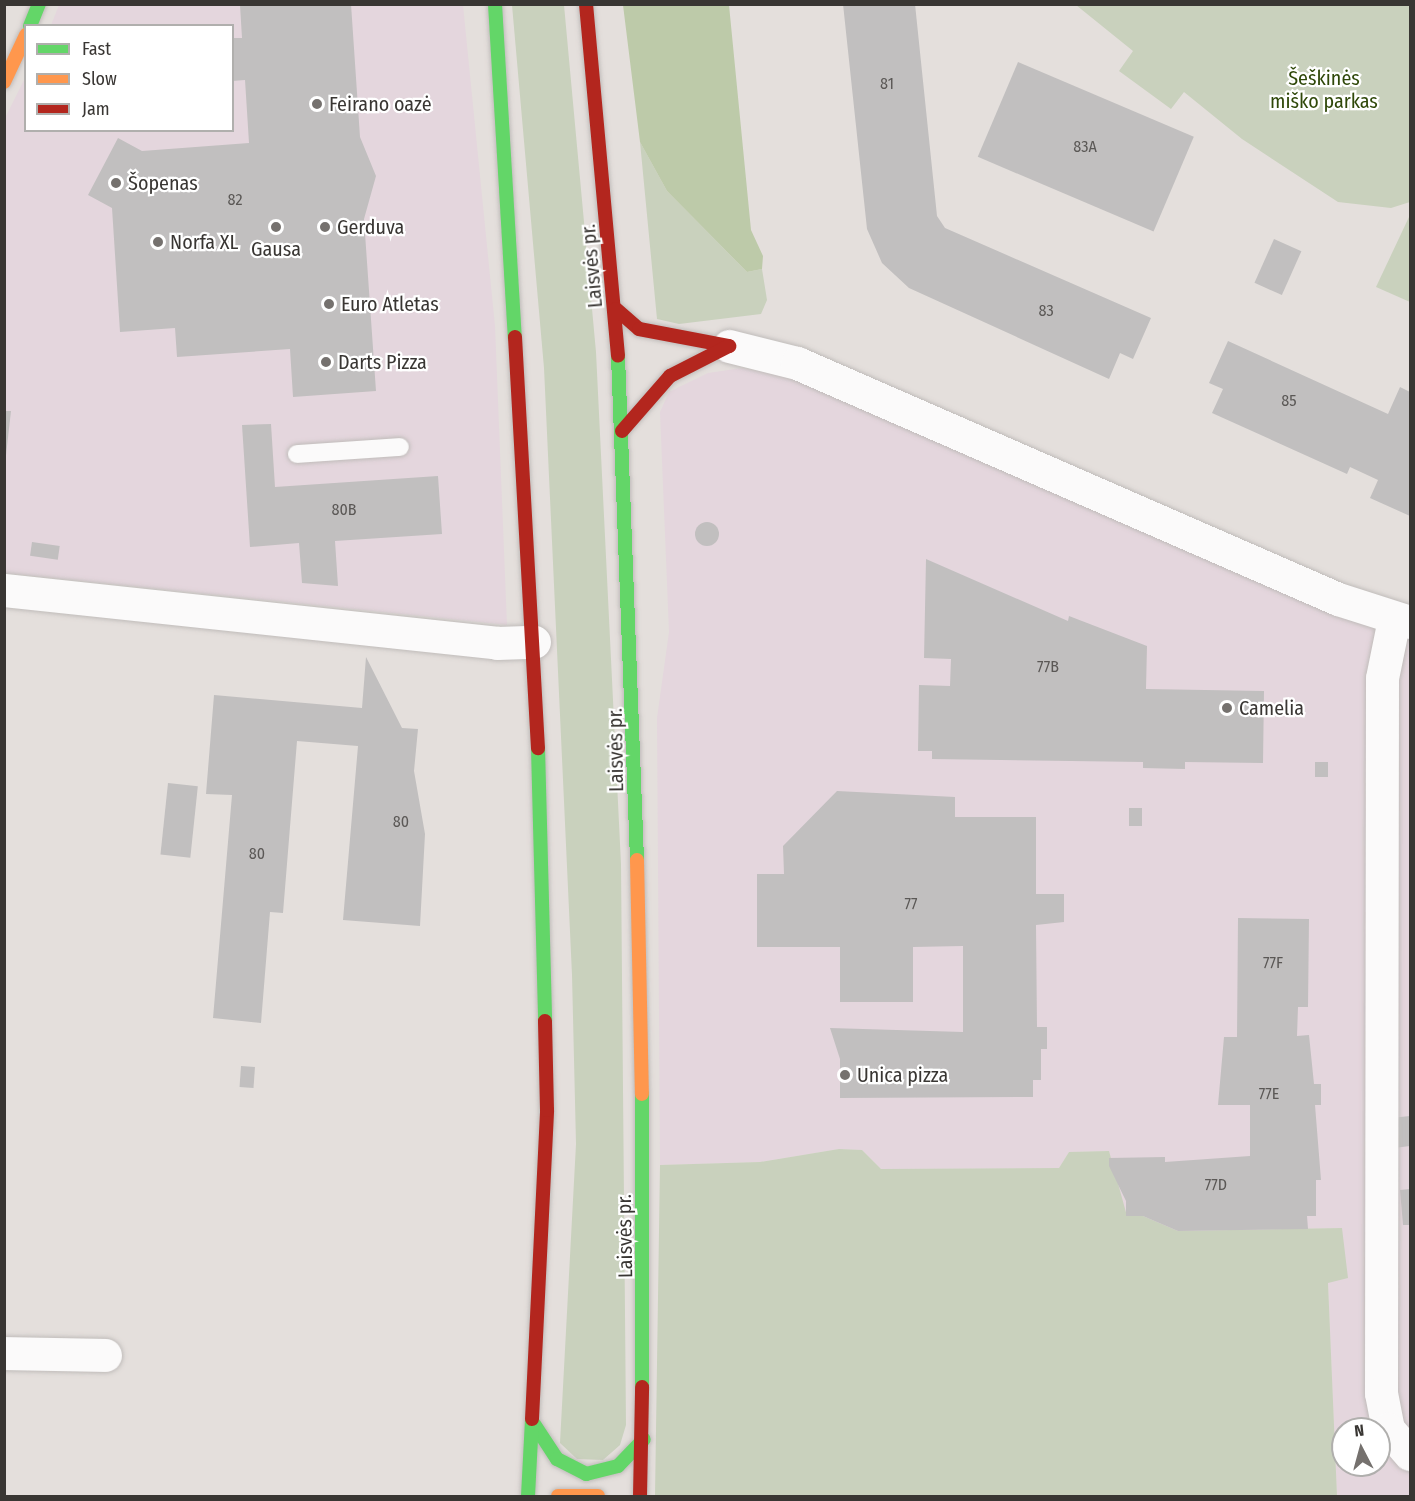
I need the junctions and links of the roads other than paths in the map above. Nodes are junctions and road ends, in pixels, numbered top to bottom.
1 (39, 4) edge
2 (495, 4) edge
3 (586, 4) edge
4 (31, 24) edge
5 (24, 39) edge
6 (4, 82) edge
7 (616, 309) junction
8 (729, 346) junction
9 (622, 431) junction
10 (400, 447) dead end
11 (297, 454) dead end
12 (4, 590) edge
13 (1402, 620) edge
14 (534, 642) junction
15 (4, 1353) edge
16 (105, 1355) dead end
17 (534, 1424) junction
18 (644, 1439) junction
19 (1410, 1454) edge
20 (528, 1497) edge
21 (558, 1497) edge
22 (598, 1497) edge
23 (640, 1497) edge

1 - 4 main road
2 - 14 main road
3 - 7 main road, Laisvės pr.
5 - 6 main road
7 - 8 main road
7 - 9 main road, Laisvės pr.
8 - 9 main road
8 - 13 street
9 - 18 main road, Laisvės pr.
10 - 11 lane
12 - 14 street
13 - 19 street
14 - 17 main road
15 - 16 street
17 - 18 main road
17 - 20 main road
18 - 23 main road, Laisvės pr.
21 - 22 main road

